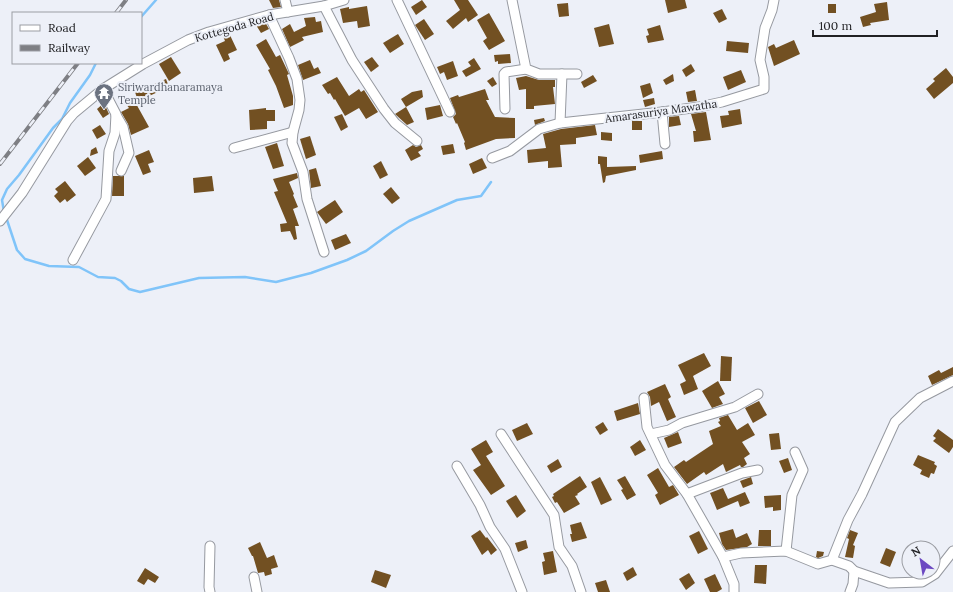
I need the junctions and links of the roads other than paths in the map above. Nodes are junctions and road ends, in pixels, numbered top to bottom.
1 (285, 0) edge
2 (344, 0) edge
3 (397, 0) edge
4 (512, 0) edge
5 (774, 0) edge
6 (324, 6) junction
7 (288, 12) junction
8 (269, 15) junction
9 (526, 70) junction
10 (562, 74) junction
11 (577, 74) dead end
12 (103, 89) junction
13 (505, 109) dead end
14 (450, 112) dead end
15 (662, 112) junction
16 (116, 114) junction
17 (560, 123) junction
18 (293, 132) junction
19 (417, 141) dead end
20 (665, 144) dead end
21 (234, 148) dead end
22 (492, 158) dead end
23 (121, 171) dead end
24 (3, 218) edge
25 (324, 252) dead end
26 (73, 260) dead end
27 (953, 381) edge
28 (758, 394) dead end
29 (644, 398) dead end
30 (501, 434) dead end
31 (652, 434) junction
32 (796, 452) dead end
33 (457, 466) dead end
34 (758, 470) dead end
35 (687, 494) junction
36 (210, 546) dead end
37 (786, 551) junction
38 (953, 551) edge
39 (724, 557) junction
40 (832, 560) junction
41 (854, 571) junction
42 (254, 577) dead end
43 (210, 592) edge
44 (257, 592) edge
45 (522, 592) edge
46 (581, 592) edge
47 (734, 592) edge
48 (850, 592) edge

1 - 7 street
2 - 6 street, Kottegoda Road
3 - 14 street
4 - 9 street
5 - 15 street, Amarasuriya Mawatha
6 - 7 street, Kottegoda Road
6 - 19 street
7 - 8 street, Kottegoda Road
8 - 12 street, Kottegoda Road
8 - 18 street
9 - 10 street
9 - 13 street
10 - 11 street
10 - 17 street
12 - 16 street
12 - 24 street, Kottegoda Road
15 - 17 street, Amarasuriya Mawatha
15 - 20 street
16 - 23 street
16 - 26 street
17 - 22 street, Amarasuriya Mawatha
18 - 21 street
18 - 25 street
27 - 40 street
28 - 31 street
29 - 31 street
30 - 46 street
31 - 35 street
32 - 37 street
33 - 45 street
34 - 35 street
35 - 39 street
36 - 43 street
37 - 39 street
37 - 40 street
38 - 41 street
39 - 47 street
40 - 41 street
41 - 48 street
42 - 44 street

